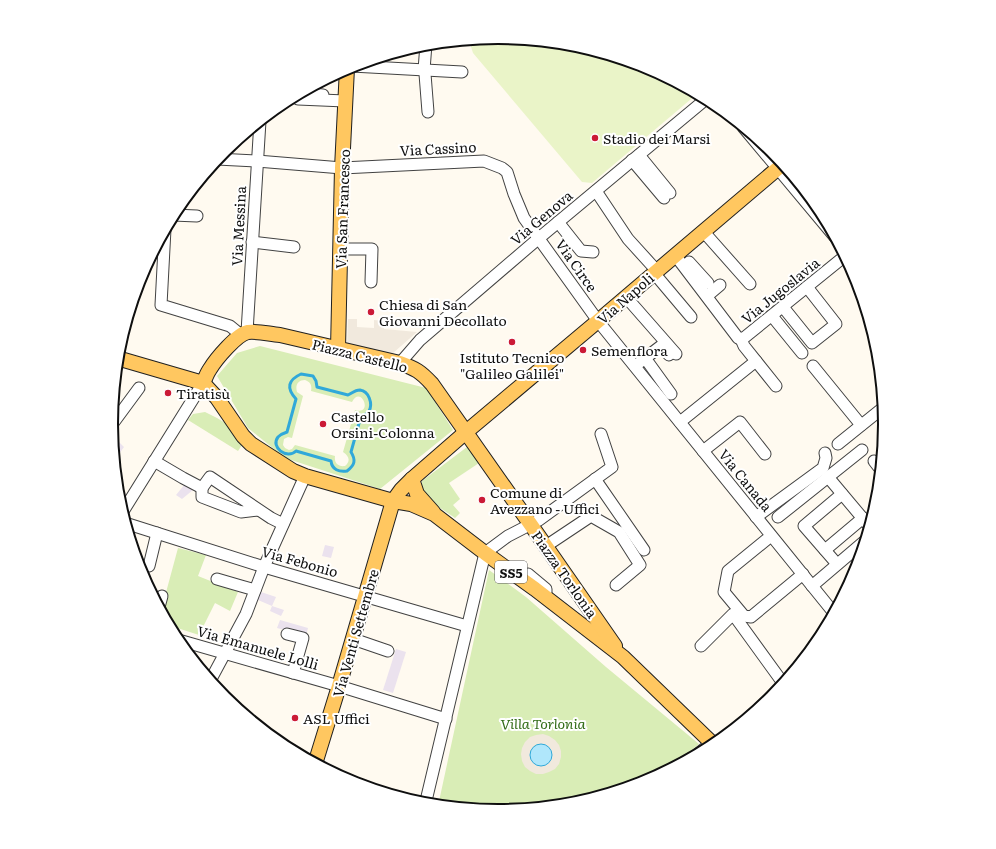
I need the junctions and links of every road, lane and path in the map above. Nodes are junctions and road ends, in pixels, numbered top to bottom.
1 (425, 51) edge
2 (368, 67) edge
3 (424, 70) junction
4 (462, 72) dead end
5 (346, 76) edge
6 (312, 93) edge
7 (345, 98) junction
8 (302, 99) edge
9 (701, 103) edge
10 (428, 112) dead end
11 (259, 128) edge
12 (635, 158) junction
13 (225, 159) edge
14 (257, 161) junction
15 (342, 168) junction
16 (778, 168) edge
17 (596, 191) junction
18 (667, 196) dead end
19 (180, 215) edge
20 (197, 216) dead end
21 (558, 222) junction
22 (701, 232) junction
23 (539, 238) junction
24 (164, 241) edge
25 (252, 242) junction
26 (294, 247) dead end
27 (340, 249) junction
28 (594, 252) dead end
29 (678, 253) junction
30 (841, 260) edge
31 (728, 269) dead end
32 (655, 272) junction
33 (371, 282) dead end
34 (708, 283) dead end
35 (750, 284) dead end
36 (720, 286) dead end
37 (807, 287) junction
38 (628, 296) junction
39 (707, 296) junction
40 (783, 307) junction
41 (772, 316) junction
42 (691, 317) dead end
43 (598, 321) junction
44 (661, 325) dead end
45 (244, 334) junction
46 (742, 339) junction
47 (338, 349) junction
48 (802, 353) dead end
49 (645, 358) junction
50 (123, 360) edge
51 (756, 361) junction
52 (400, 363) junction
53 (635, 366) junction
54 (813, 366) dead end
55 (203, 383) junction
56 (776, 386) dead end
57 (139, 388) dead end
58 (671, 394) dead end
59 (878, 412) edge
60 (118, 416) edge
61 (680, 422) junction
62 (861, 425) junction
63 (466, 432) junction
64 (602, 434) dead end
65 (838, 444) dead end
66 (862, 450) dead end
67 (703, 451) junction
68 (825, 453) dead end
69 (765, 454) dead end
70 (154, 461) junction
71 (304, 476) junction
72 (828, 477) junction
73 (412, 479) junction
74 (595, 479) junction
75 (202, 488) junction
76 (842, 494) junction
77 (393, 501) junction
78 (126, 506) edge
79 (258, 510) junction
80 (434, 514) junction
81 (756, 516) junction
82 (778, 517) dead end
83 (866, 522) edge
84 (283, 524) junction
85 (531, 524) junction
86 (131, 525) edge
87 (157, 533) junction
88 (843, 535) junction
89 (772, 536) junction
90 (546, 546) junction
91 (858, 546) edge
92 (855, 549) junction
93 (644, 550) dead end
94 (825, 550) junction
95 (485, 553) junction
96 (837, 564) junction
97 (149, 566) dead end
98 (264, 567) junction
99 (803, 574) junction
100 (217, 579) dead end
101 (616, 585) dead end
102 (812, 586) junction
103 (255, 590) junction
104 (162, 596) dead end
105 (365, 596) junction
106 (161, 600) edge
107 (831, 609) edge
108 (467, 626) junction
109 (287, 634) dead end
110 (353, 639) junction
111 (306, 641) dead end
112 (186, 642) edge
113 (701, 646) dead end
114 (388, 651) dead end
115 (224, 653) junction
116 (623, 657) junction
117 (294, 673) junction
118 (213, 676) edge
119 (779, 681) edge
120 (340, 686) junction
121 (446, 720) junction
122 (711, 739) edge
123 (317, 759) edge
124 (427, 798) edge

1 - 3 street
2 - 3 street
3 - 4 street
3 - 10 street
5 - 7 main road, Via San Francesco
6 - 7 street
7 - 8 street
7 - 15 main road, Via San Francesco
9 - 12 street, Via Genova
11 - 14 street, Via Messina
12 - 17 street, Via Genova
12 - 18 street
13 - 14 street, Via Cassino
14 - 15 street, Via Cassino
14 - 25 street, Via Messina
15 - 23 street, Via Cassino
15 - 27 main road, Via San Francesco
16 - 22 main road, Via Napoli
17 - 21 street, Via Genova
17 - 32 street
19 - 20 street
21 - 23 street, Via Genova
21 - 28 street
22 - 29 main road, Via Napoli
22 - 31 street
22 - 35 street
23 - 43 street, Via Circe
23 - 52 street, Via Genova
24 - 45 street
25 - 26 street
25 - 45 street, Via Messina
27 - 33 street
27 - 47 main road, Via San Francesco
29 - 32 main road, Via Napoli
29 - 34 street
29 - 39 street, Via Jugoslavia
30 - 37 street, Via Jugoslavia
32 - 38 main road, Via Napoli
32 - 42 street
36 - 39 street
37 - 40 street, Via Jugoslavia
37 - 40 street
38 - 43 main road, Via Napoli
38 - 44 street
38 - 49 street
39 - 46 street, Via Jugoslavia
40 - 41 street, Via Jugoslavia
41 - 46 street, Via Jugoslavia
41 - 48 street
43 - 53 street, Via Circe
43 - 63 main road, Via Napoli
45 - 47 main road, Piazza Castello
45 - 55 main road
46 - 51 street
47 - 52 main road, Piazza Castello
49 - 53 street
49 - 58 street
50 - 55 main road
51 - 56 street
51 - 61 street
52 - 63 main road, Piazza Castello
53 - 61 street, Via Canada
54 - 62 street
55 - 70 street
55 - 71 main road
57 - 60 street
59 - 62 street
61 - 67 street, Via Canada
62 - 65 street
63 - 73 main road
63 - 85 main road, Piazza Torlonia / SS5
64 - 74 street
66 - 72 street
67 - 69 street
67 - 81 street, Via Canada
68 - 81 street
70 - 75 street
70 - 78 street
71 - 77 main road
71 - 84 street
72 - 76 street
72 - 82 street
73 - 77 main road
73 - 80 main road
74 - 85 street
74 - 93 street
75 - 79 street
75 - 79 street
76 - 83 street
76 - 94 street
77 - 80 main road, Piazza Torlonia / SS5
77 - 105 main road, Via Venti Settembre
79 - 84 street
80 - 95 main road, Piazza Torlonia / SS5
81 - 89 street, Via Canada
83 - 88 street
84 - 98 street
85 - 90 main road, Piazza Torlonia / SS5
85 - 95 street
86 - 87 street, Via Febonio
87 - 97 street
87 - 98 street, Via Febonio
88 - 92 street
88 - 94 street
89 - 99 street, Via Canada
89 - 99 street
90 - 101 street
90 - 116 main road, Piazza Torlonia / SS5
91 - 92 street
92 - 96 street
94 - 96 street
95 - 108 street
95 - 116 main road, Piazza Torlonia / SS5
96 - 102 street
98 - 103 street
98 - 105 street, Via Febonio
99 - 102 street, Via Canada
100 - 103 street
102 - 107 street, Via Canada
103 - 115 street
104 - 106 street
105 - 108 street, Via Febonio
105 - 110 main road, Via Venti Settembre
108 - 121 street
109 - 117 street
110 - 114 street
110 - 120 main road, Via Venti Settembre
111 - 117 street
112 - 115 street, Via Emanuele Lolli
113 - 119 street
115 - 117 street, Via Emanuele Lolli
115 - 118 street
116 - 122 main road, Piazza Torlonia / SS5
117 - 120 street, Via Emanuele Lolli
120 - 121 street, Via Emanuele Lolli
120 - 123 main road, Via Venti Settembre
121 - 124 street

